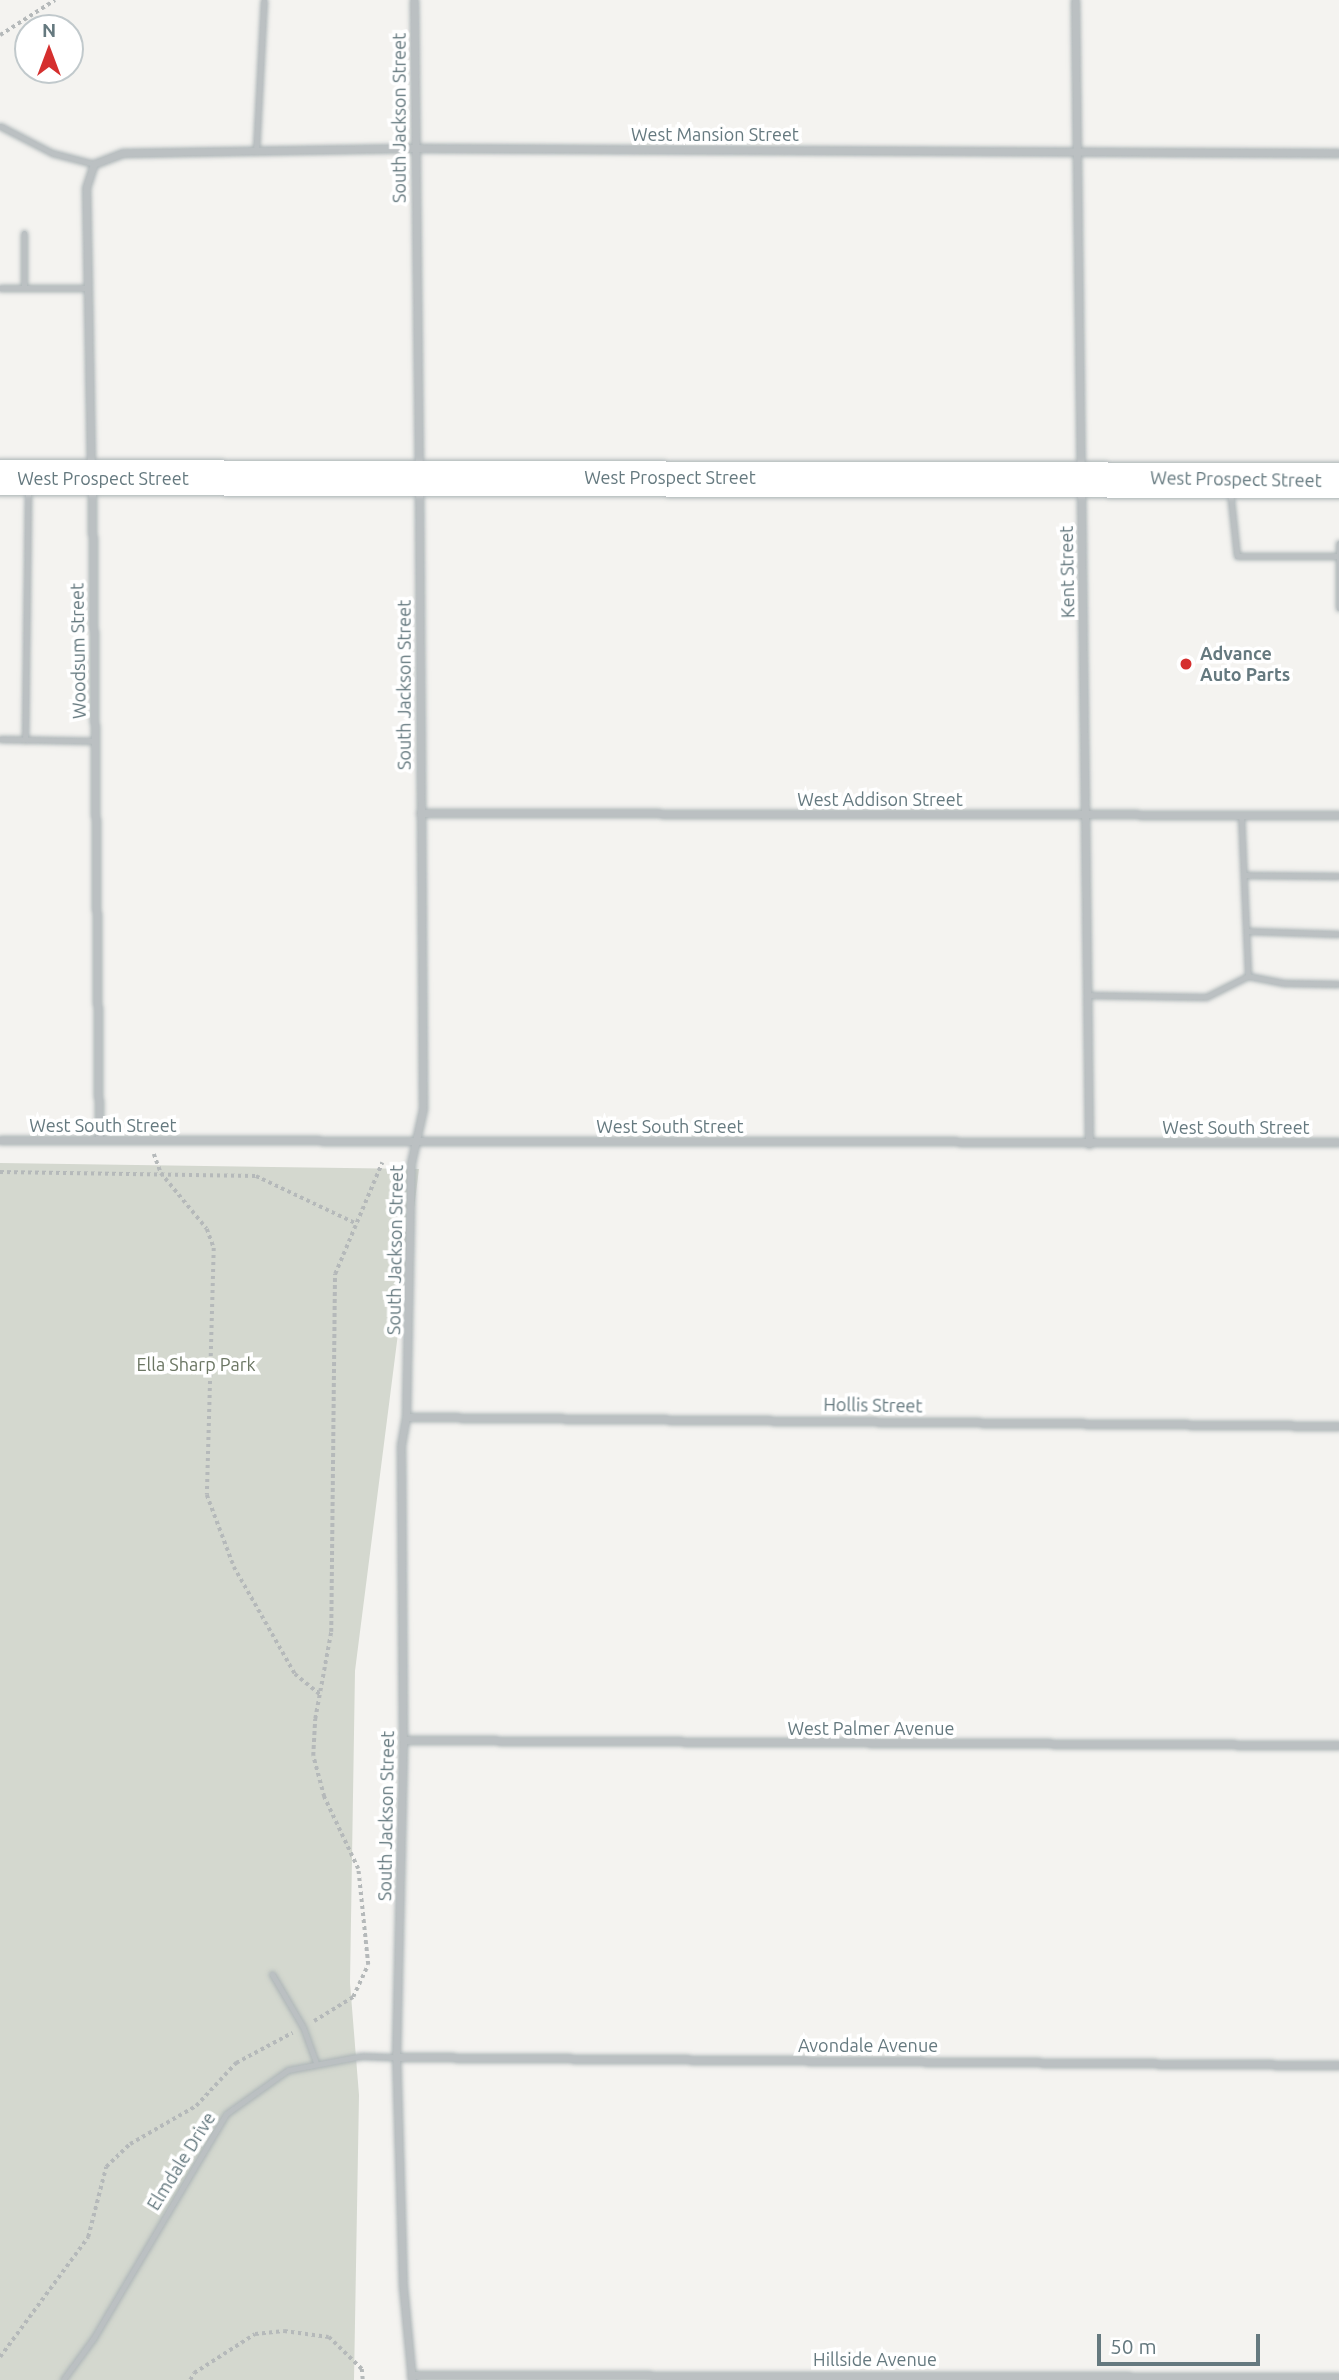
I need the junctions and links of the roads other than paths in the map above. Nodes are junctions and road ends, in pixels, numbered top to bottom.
1 (264, 0) edge
2 (414, 0) edge
3 (1075, 0) edge
4 (0, 126) edge
5 (413, 148) junction
6 (256, 151) junction
7 (1076, 152) junction
8 (1339, 153) edge
9 (94, 164) junction
10 (24, 233) dead end
11 (24, 286) junction
12 (0, 288) edge
13 (85, 288) junction
14 (419, 476) junction
15 (14, 477) edge
16 (1081, 478) junction
17 (1229, 478) junction
18 (92, 479) junction
19 (1339, 480) edge
20 (1339, 543) edge
21 (1338, 555) edge
22 (1339, 608) edge
23 (0, 740) edge
24 (25, 740) junction
25 (95, 741) junction
26 (420, 813) junction
27 (1241, 814) junction
28 (1339, 815) edge
29 (1086, 816) junction
30 (1244, 875) junction
31 (1339, 876) edge
32 (1246, 931) junction
33 (1339, 934) edge
34 (1248, 976) junction
35 (1339, 984) edge
36 (1088, 995) junction
37 (0, 1140) edge
38 (99, 1140) junction
39 (416, 1140) junction
40 (1339, 1142) edge
41 (1089, 1144) junction
42 (407, 1417) junction
43 (1339, 1426) edge
44 (403, 1740) junction
45 (1339, 1745) edge
46 (272, 1974) dead end
47 (396, 2057) junction
48 (316, 2062) junction
49 (1339, 2065) edge
50 (412, 2377) edge
51 (1339, 2377) edge
52 (927, 2378) edge
53 (1211, 2378) edge
54 (63, 2380) edge

1 - 6 lane
2 - 5 street, South Jackson Street
3 - 7 street, Kent Street
4 - 9 lane
5 - 6 street, West Mansion Street
5 - 7 street, West Mansion Street
5 - 14 street, South Jackson Street
6 - 9 street, West Mansion Street
7 - 8 street, West Mansion Street
7 - 16 street, Kent Street
9 - 13 street, Woodsum Street
10 - 11 lane
11 - 12 lane
11 - 13 lane
13 - 18 street, Woodsum Street
14 - 16 street, West Prospect Street
14 - 18 street, West Prospect Street
14 - 26 street, South Jackson Street
15 - 18 street, West Prospect Street
15 - 24 lane
16 - 17 street, West Prospect Street
16 - 29 street, Kent Street
17 - 19 street, West Prospect Street
17 - 21 lane
18 - 25 street, Woodsum Street
20 - 21 lane
21 - 22 lane
23 - 24 lane
24 - 25 lane
25 - 38 street, Woodsum Street
26 - 29 street, West Addison Street
26 - 39 street, South Jackson Street
27 - 28 street, West Addison Street
27 - 29 street, West Addison Street
27 - 30 lane
29 - 36 street, Kent Street
30 - 31 lane
30 - 32 lane
32 - 33 lane
32 - 34 lane
34 - 35 lane
34 - 36 lane
36 - 41 street, Kent Street
37 - 38 street, West South Street
38 - 39 street, West South Street
39 - 41 street, West South Street
39 - 42 street, South Jackson Street
40 - 41 street, West South Street
42 - 43 street, Hollis Street
42 - 44 street, South Jackson Street
44 - 45 street, West Palmer Avenue
44 - 47 street, South Jackson Street
46 - 48 lane
47 - 48 lane, Elmdale Drive
47 - 49 street, Avondale Avenue
47 - 50 street, South Jackson Street
48 - 54 lane, Elmdale Drive
50 - 52 street, Hillside Avenue
51 - 53 street, Hillside Avenue
52 - 53 street, Hillside Avenue

